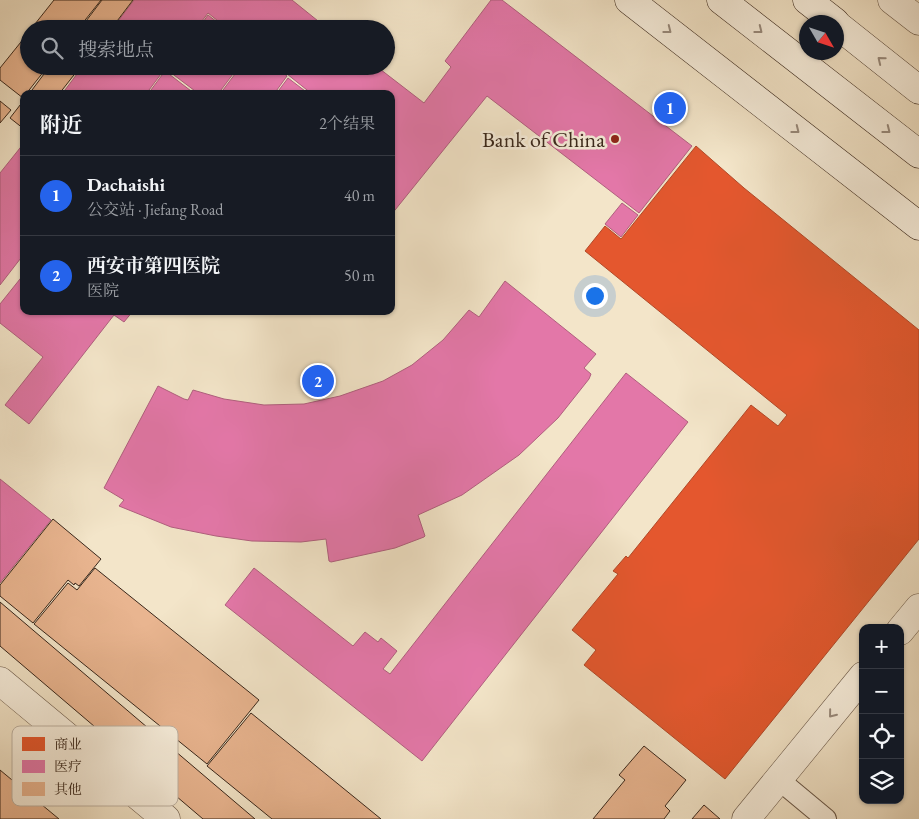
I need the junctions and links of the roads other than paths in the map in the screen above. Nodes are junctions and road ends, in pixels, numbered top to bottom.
1 (629, 0) edge
2 (721, 0) edge
3 (807, 0) edge
4 (892, 0) edge
5 (826, 15) edge
6 (919, 21) edge
7 (844, 29) edge
8 (919, 90) edge
9 (919, 154) edge
10 (919, 226) edge
11 (919, 608) edge
12 (904, 626) edge
13 (0, 681) edge
14 (859, 681) edge
15 (54, 726) edge
16 (778, 779) junction
17 (150, 806) edge
18 (166, 819) edge
19 (746, 819) edge
20 (826, 819) edge

1 -> 10 main road
2 -> 9 main road
3 - 5 main road
4 - 6 main road
8 -> 7 main road
11 - 12 main road
13 - 15 main road
14 -> 16 main road
16 - 19 main road
16 - 20 lane
17 - 18 main road

